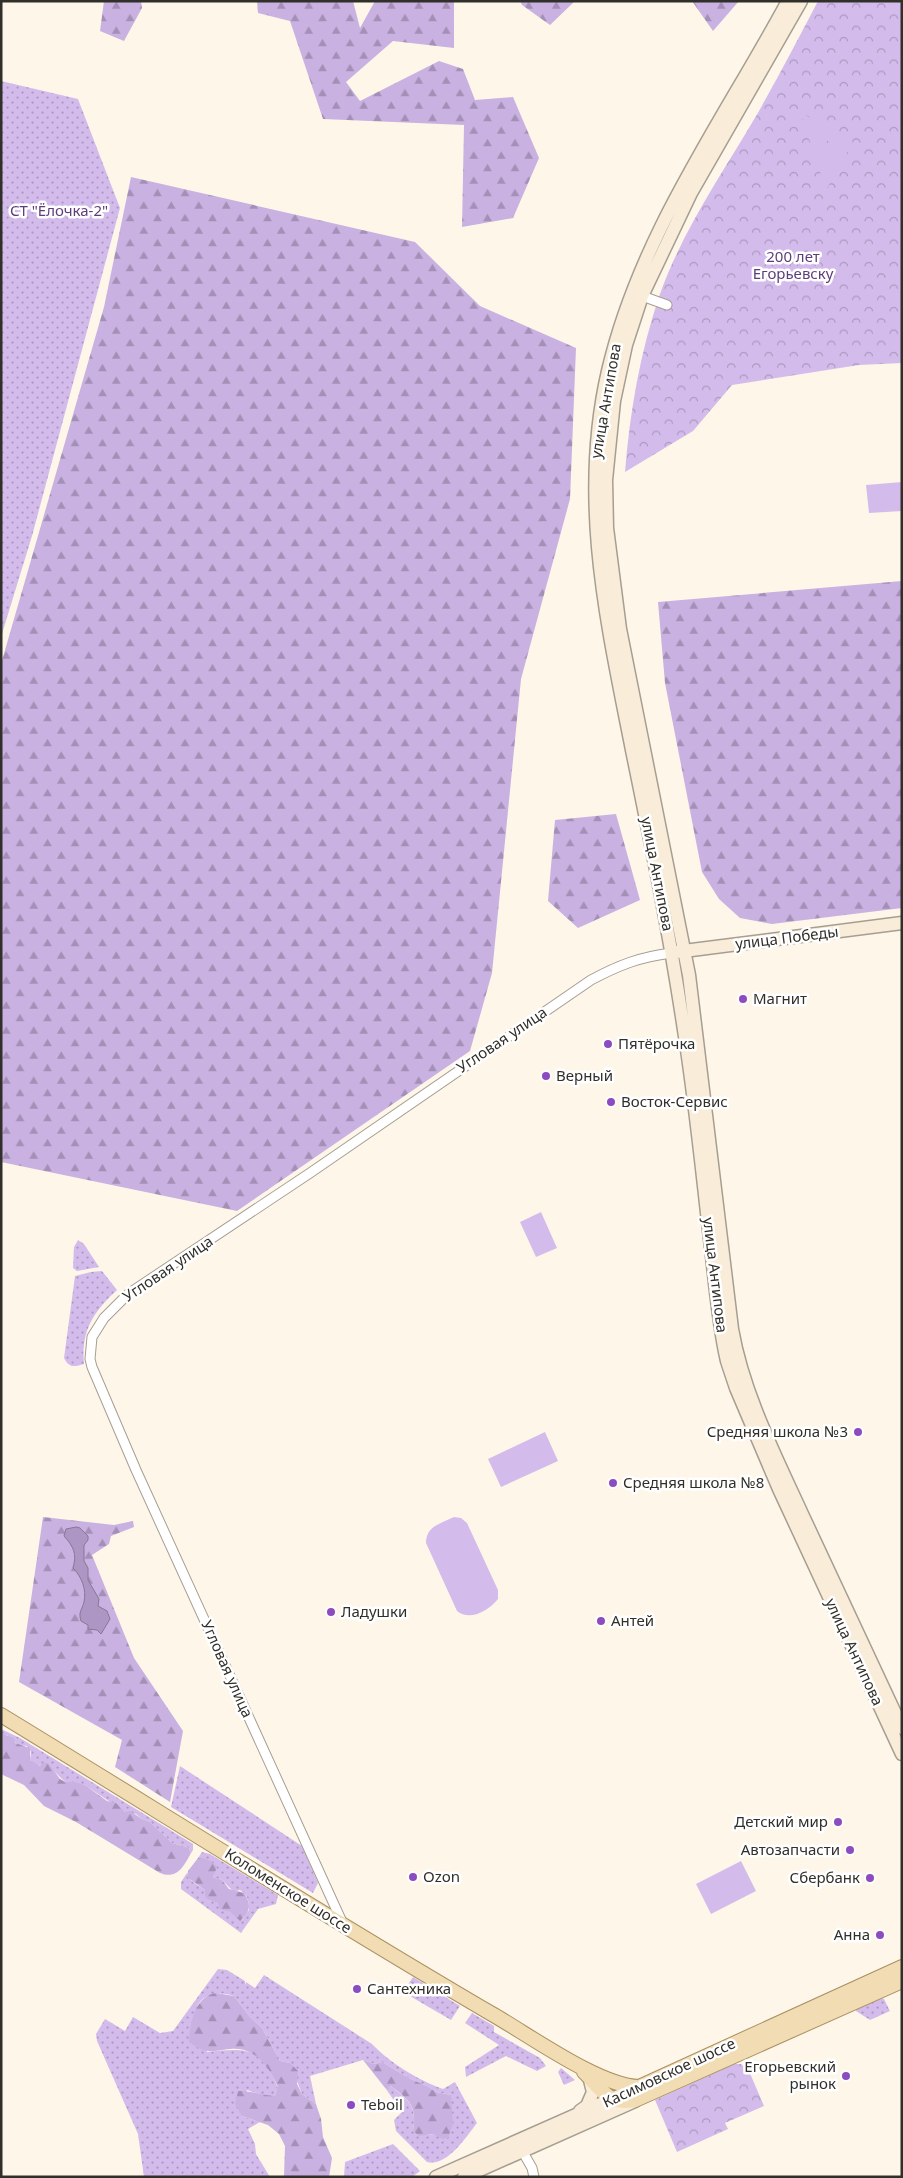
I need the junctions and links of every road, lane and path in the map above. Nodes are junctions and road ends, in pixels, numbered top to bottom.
1 (788, 1) edge
2 (801, 1) edge
3 (642, 296) junction
4 (667, 305) dead end
5 (902, 923) edge
6 (678, 952) junction
7 (1, 1715) edge
8 (902, 1728) edge
9 (902, 1754) edge
10 (344, 1926) junction
11 (902, 1967) edge
12 (902, 1980) edge
13 (742, 2046) junction
14 (595, 2077) junction
15 (637, 2094) junction
16 (613, 2099) junction
17 (573, 2117) junction
18 (594, 2119) junction
19 (519, 2147) junction
20 (436, 2177) edge
21 (464, 2177) edge
22 (534, 2177) edge

1 - 6 main road, улица Антипова
2 - 3 main road, улица Антипова
3 - 4 street
3 - 6 main road, улица Антипова
5 - 6 main road, улица Победы
6 - 8 main road, улица Антипова
6 - 9 main road, улица Антипова
6 - 10 street, Угловая улица
7 - 10 main road, Коломенское шоссе
10 - 14 main road, Коломенское шоссе
11 - 13 main road, Касимовское шоссе
12 - 13 main road, Касимовское шоссе
13 - 15 main road, Касимовское шоссе
14 - 15 main road, Коломенское шоссе
14 - 16 main road, Коломенское шоссе
14 - 17 main road
15 - 16 main road
15 - 18 main road, Касимовское шоссе
16 - 17 main road, Касимовское шоссе
16 - 18 main road
17 - 19 main road, Касимовское шоссе
18 - 19 main road, Касимовское шоссе
19 - 20 main road, Касимовское шоссе
19 - 21 main road, Касимовское шоссе
19 - 22 street

